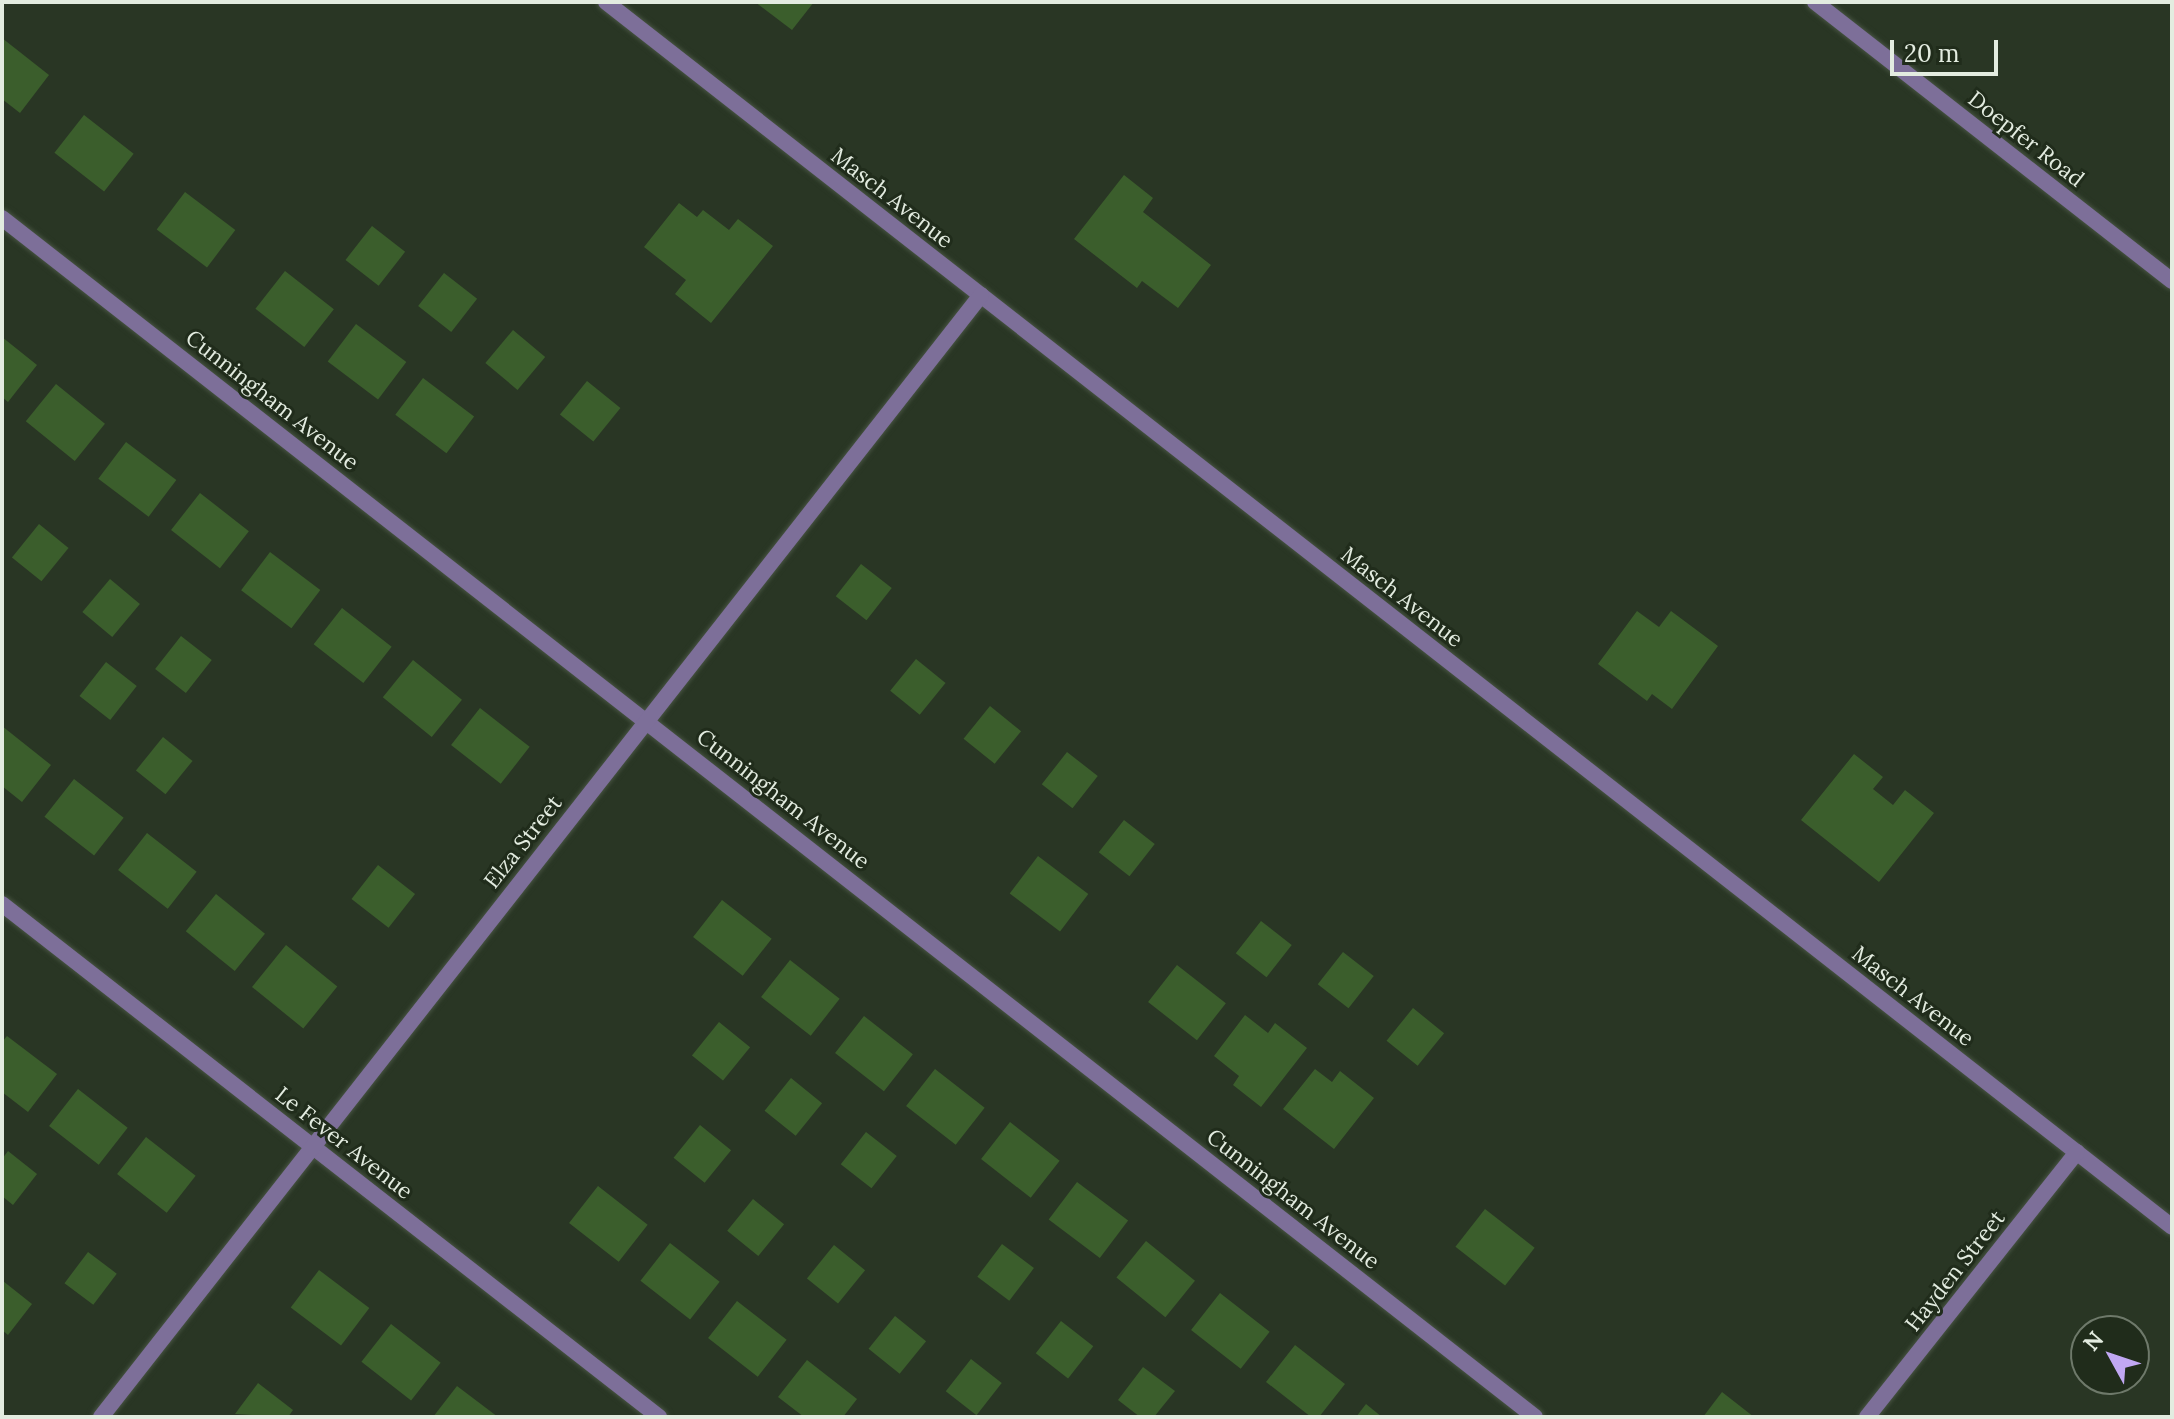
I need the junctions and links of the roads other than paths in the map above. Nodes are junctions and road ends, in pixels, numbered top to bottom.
1 (606, 2) edge
2 (1815, 2) edge
3 (2, 218) edge
4 (2172, 281) edge
5 (981, 295) junction
6 (647, 721) junction
7 (2, 904) edge
8 (312, 1146) junction
9 (2077, 1152) junction
10 (2172, 1227) edge
11 (101, 1417) edge
12 (659, 1417) edge
13 (1535, 1417) edge
14 (1867, 1417) edge

1 - 5 street, Masch Avenue
2 - 4 street, Doepfer Road
3 - 6 street, Cunningham Avenue
5 - 6 street, Elza Street
5 - 9 street, Masch Avenue
6 - 8 street, Elza Street
6 - 13 street, Cunningham Avenue
7 - 8 street, Le Fever Avenue
8 - 11 street, Elza Street
8 - 12 street, Le Fever Avenue
9 - 10 street, Masch Avenue
9 - 14 street, Hayden Street

